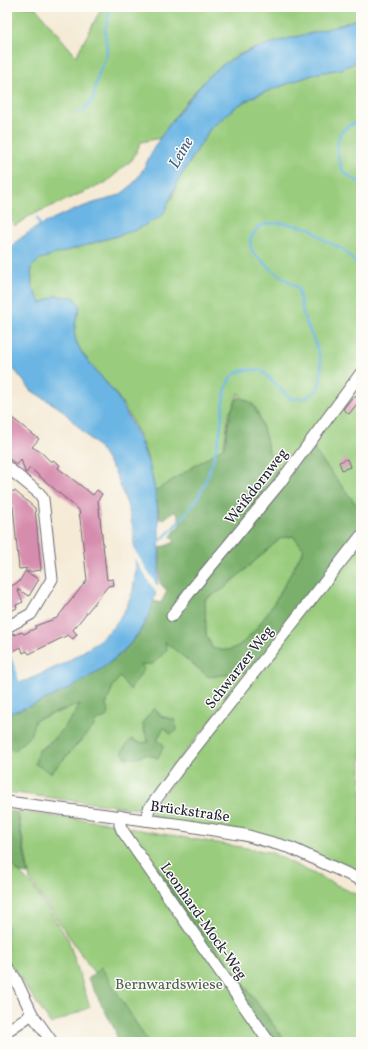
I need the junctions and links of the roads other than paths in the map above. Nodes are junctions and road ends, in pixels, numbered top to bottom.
1 (361, 373) edge
2 (7, 467) edge
3 (361, 536) edge
4 (172, 616) dead end
5 (7, 627) edge
6 (7, 802) edge
7 (146, 820) junction
8 (118, 823) junction
9 (361, 880) edge
10 (7, 967) edge
11 (32, 1014) junction
12 (7, 1031) edge
13 (52, 1042) edge
14 (269, 1042) edge

1 - 4 street, Weißdornweg
2 - 5 street
3 - 7 street, Schwarzer Weg
6 - 8 street, Brückstraße
7 - 8 street, Brückstraße
7 - 9 street, Brückstraße
8 - 14 street, Leonhard-Mock-Weg
10 - 11 street
11 - 12 street
11 - 13 street

